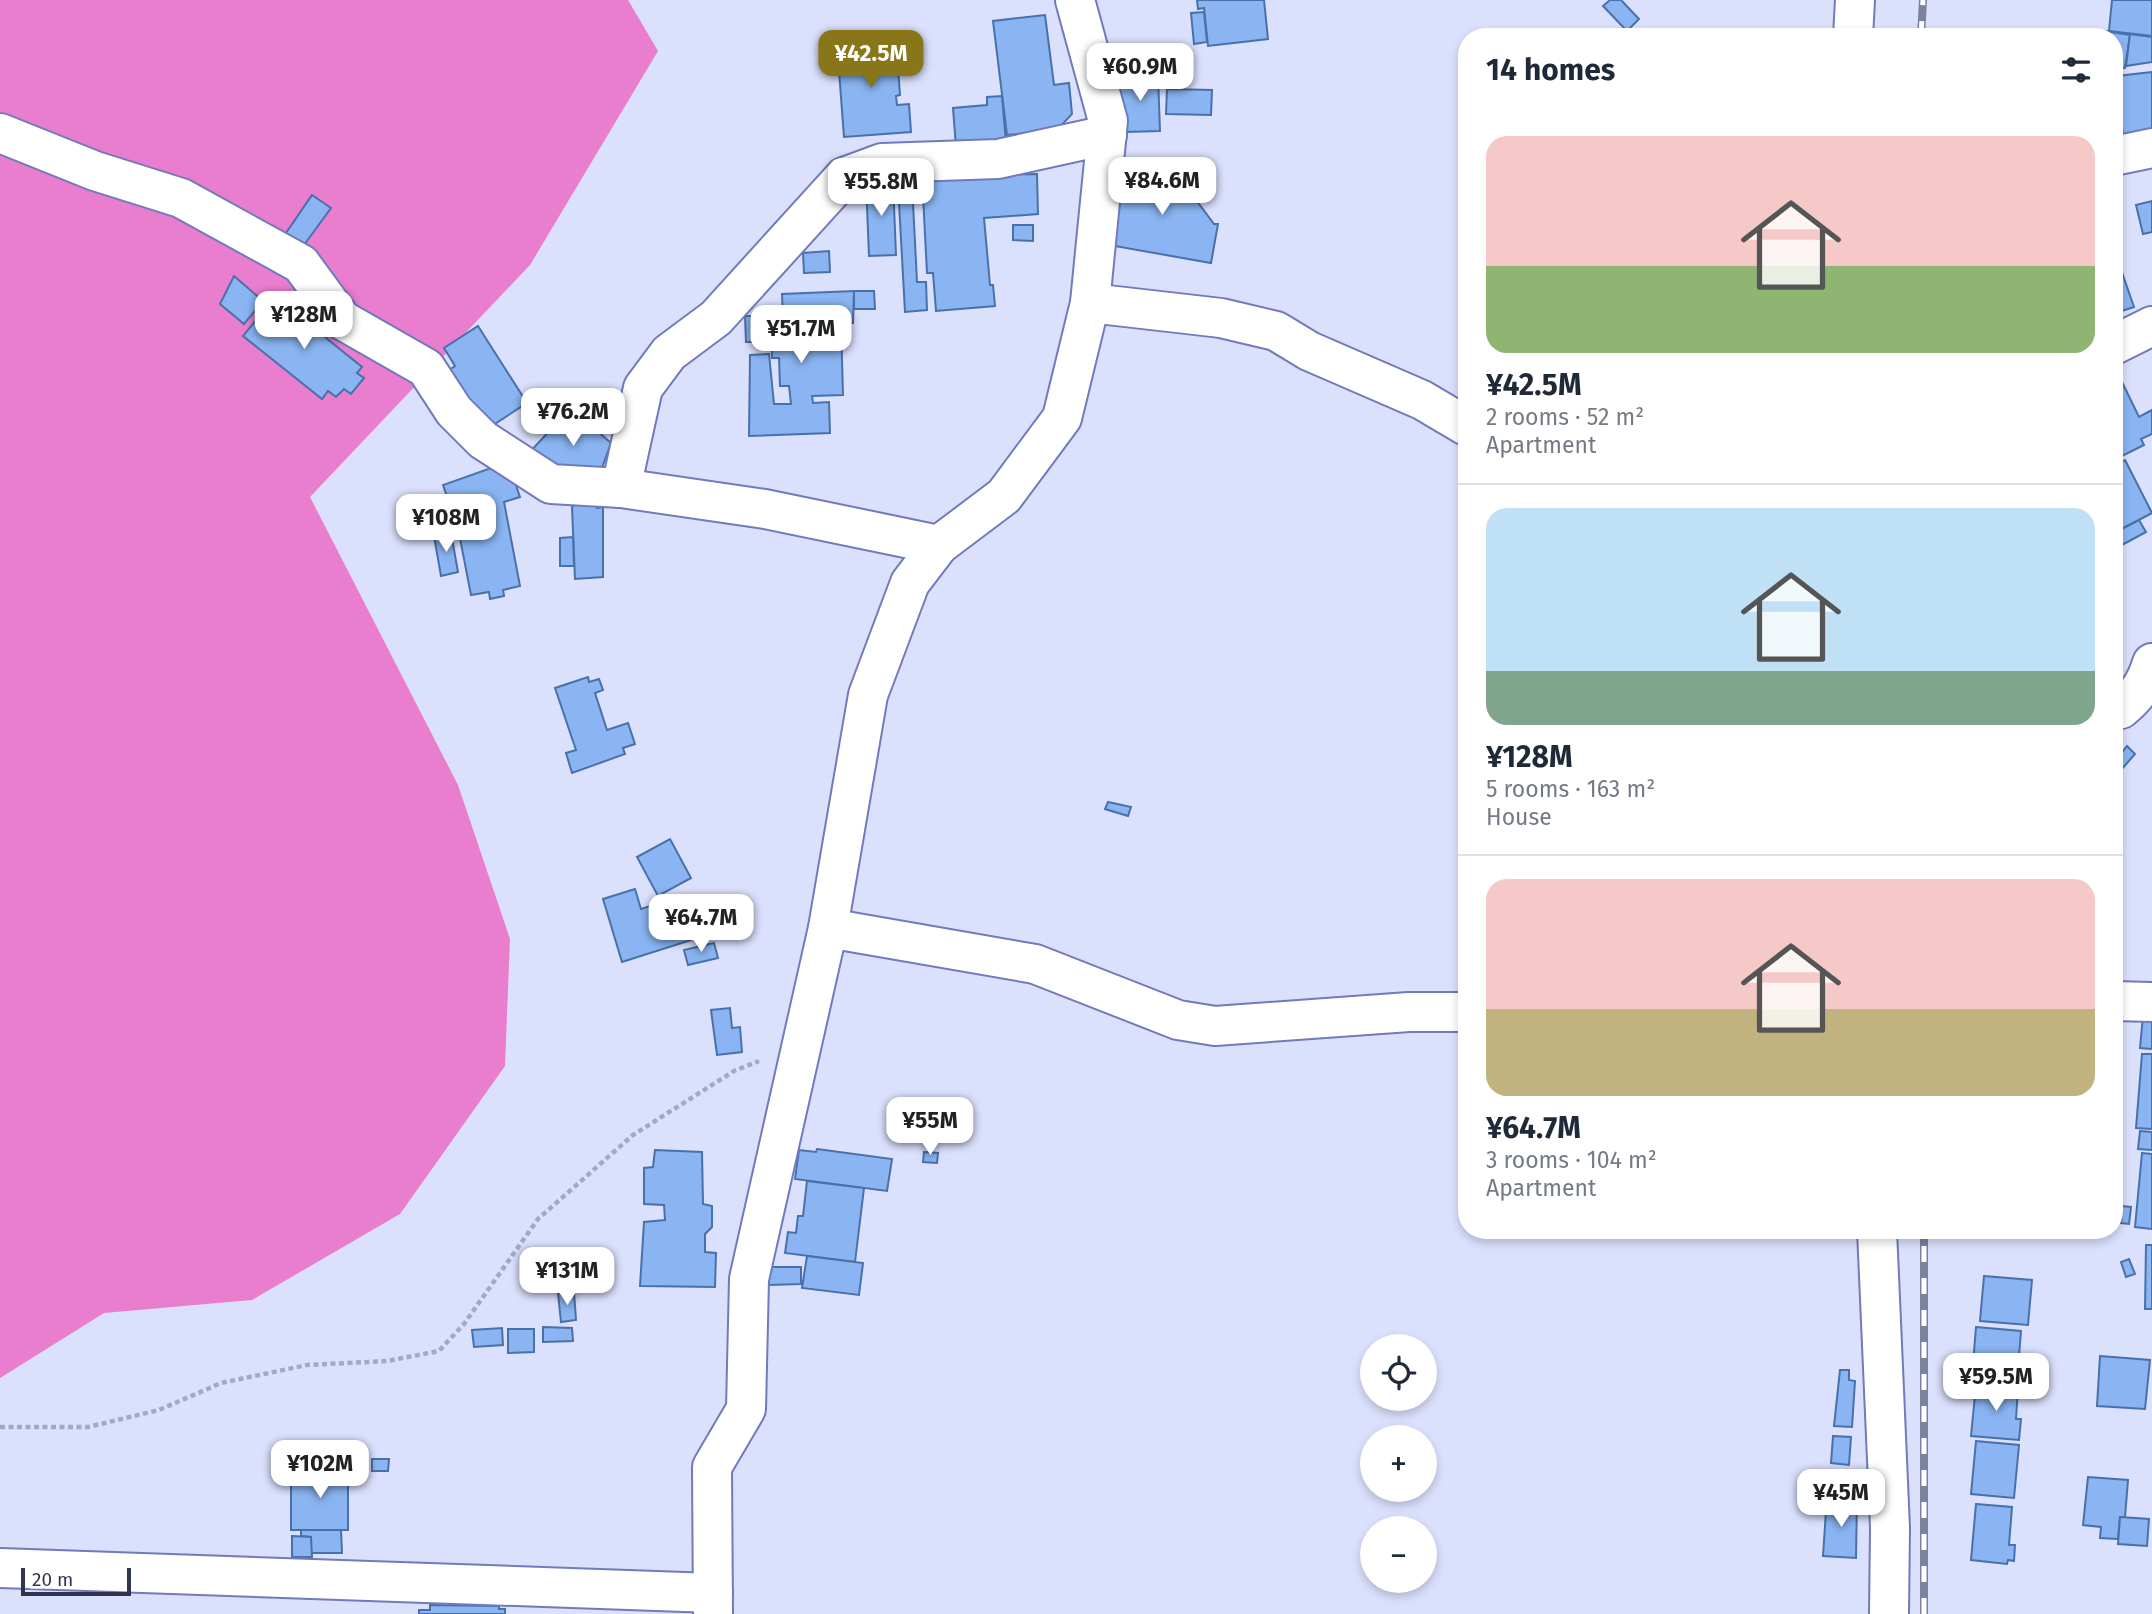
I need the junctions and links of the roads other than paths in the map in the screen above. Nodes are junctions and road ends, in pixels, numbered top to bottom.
1 (1075, 0) edge
2 (1855, 0) edge
3 (1853, 28) edge
4 (0, 133) edge
5 (1107, 135) junction
6 (2152, 148) edge
7 (2123, 154) edge
8 (1090, 303) junction
9 (2152, 326) edge
10 (2123, 340) edge
11 (1458, 421) edge
12 (621, 488) junction
13 (939, 545) junction
14 (2152, 663) edge
15 (2123, 707) edge
16 (828, 928) junction
17 (2123, 1000) edge
18 (2152, 1002) edge
19 (1458, 1012) edge
20 (1877, 1239) edge
21 (0, 1568) edge
22 (713, 1604) edge
23 (1889, 1614) edge

1 - 5 street
2 - 3 street
4 - 12 street
5 - 8 street
5 - 12 street
6 - 7 street
8 - 11 street
8 - 13 street
9 - 10 street
12 - 13 street
13 - 16 street
14 - 15 street
16 - 19 street
16 - 22 street
17 - 18 street
20 - 23 street
21 - 22 street

